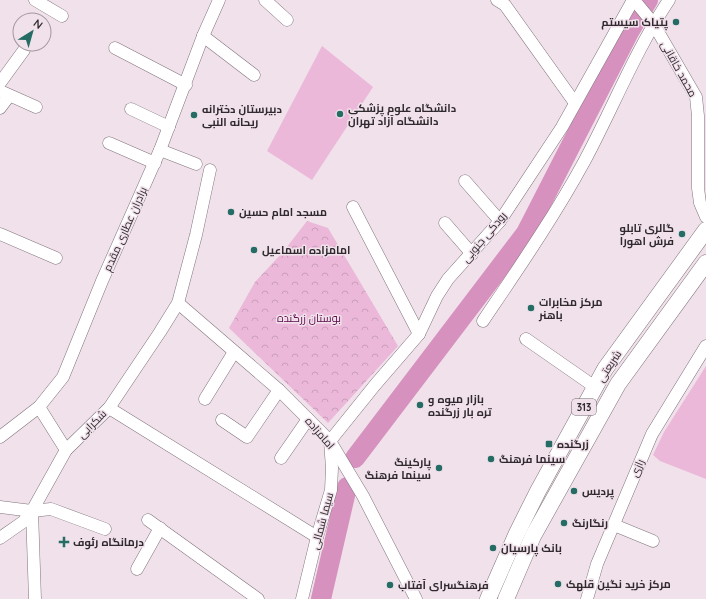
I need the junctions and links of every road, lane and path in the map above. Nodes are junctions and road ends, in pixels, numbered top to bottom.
1 (34, 0) edge
2 (265, 0) edge
3 (497, 0) edge
4 (634, 0) edge
5 (669, 0) edge
6 (215, 2) edge
7 (62, 16) dead end
8 (287, 20) dead end
9 (653, 23) junction
10 (203, 36) junction
11 (115, 48) dead end
12 (23, 52) edge
13 (254, 76) dead end
14 (0, 83) edge
15 (186, 85) junction
16 (4, 94) edge
17 (575, 103) junction
18 (36, 107) dead end
19 (0, 108) edge
20 (130, 109) dead end
21 (169, 127) junction
22 (109, 143) dead end
23 (160, 150) junction
24 (155, 163) junction
25 (196, 164) dead end
26 (210, 170) dead end
27 (465, 181) dead end
28 (353, 207) dead end
29 (706, 217) edge
30 (500, 221) junction
31 (445, 223) dead end
32 (706, 230) edge
33 (0, 234) edge
34 (472, 254) junction
35 (56, 258) dead end
36 (706, 263) edge
37 (178, 303) junction
38 (482, 321) dead end
39 (419, 334) junction
40 (526, 339) dead end
41 (706, 346) edge
42 (234, 352) junction
43 (595, 387) junction
44 (279, 390) junction
45 (205, 399) dead end
46 (39, 407) junction
47 (109, 408) junction
48 (308, 419) junction
49 (222, 420) dead end
50 (0, 437) edge
51 (330, 441) junction
52 (66, 450) junction
53 (281, 458) dead end
54 (0, 507) edge
55 (32, 511) junction
56 (148, 520) dead end
57 (614, 525) junction
58 (160, 528) junction
59 (104, 529) dead end
60 (317, 537) junction
61 (0, 538) edge
62 (653, 541) dead end
63 (137, 569) dead end
64 (35, 599) edge
65 (258, 599) edge
66 (302, 599) edge
67 (416, 599) edge
68 (488, 599) edge
69 (506, 599) edge
70 (587, 599) edge

1 - 7 street
2 - 8 street
3 - 17 street
4 - 9 street, محمد خاقانی
4 - 17 street, رودکی جنوبی
5 - 9 street
6 - 10 street, برادران عطاری مقدم
9 - 29 street, محمد خاقانی
9 - 38 street
10 - 13 street
10 - 15 street, برادران عطاری مقدم
11 - 15 street
12 - 14 street
15 - 21 street, برادران عطاری مقدم
16 - 18 street
16 - 19 street
17 - 30 street, رودکی جنوبی
20 - 21 street
21 - 23 street, برادران عطاری مقدم
22 - 24 street
23 - 24 street, برادران عطاری مقدم
23 - 25 street
24 - 46 street, برادران عطاری مقدم
26 - 37 street, شکرابی
27 - 30 street
28 - 39 street
30 - 34 street, رودکی جنوبی
31 - 34 street
32 - 43 main road, شریعتی / 313
33 - 35 street
34 - 39 street, رودکی جنوبی
36 - 69 main road, شریعتی / 313
37 - 42 street, امامزاده
37 - 47 street, شکرابی
39 - 51 street, رودکی جنوبی
40 - 43 street
41 - 57 street, رازی
42 - 44 street, امامزاده
42 - 45 street
43 - 68 main road, شریعتی / 313
44 - 48 street, امامزاده
44 - 49 street
46 - 50 street, برادران عطاری مقدم
46 - 52 street
47 - 52 street, شکرابی
47 - 60 street
48 - 51 street, امامزاده
48 - 53 street
51 - 60 street, سیما شمالی
51 - 67 street, امامزاده
52 - 55 street, شکرابی
54 - 55 street
55 - 59 street
55 - 61 street, شکرابی
55 - 64 street
56 - 58 street
57 - 62 street
57 - 70 street, رازی
58 - 63 street
58 - 65 street
60 - 66 street, سیما شمالی

